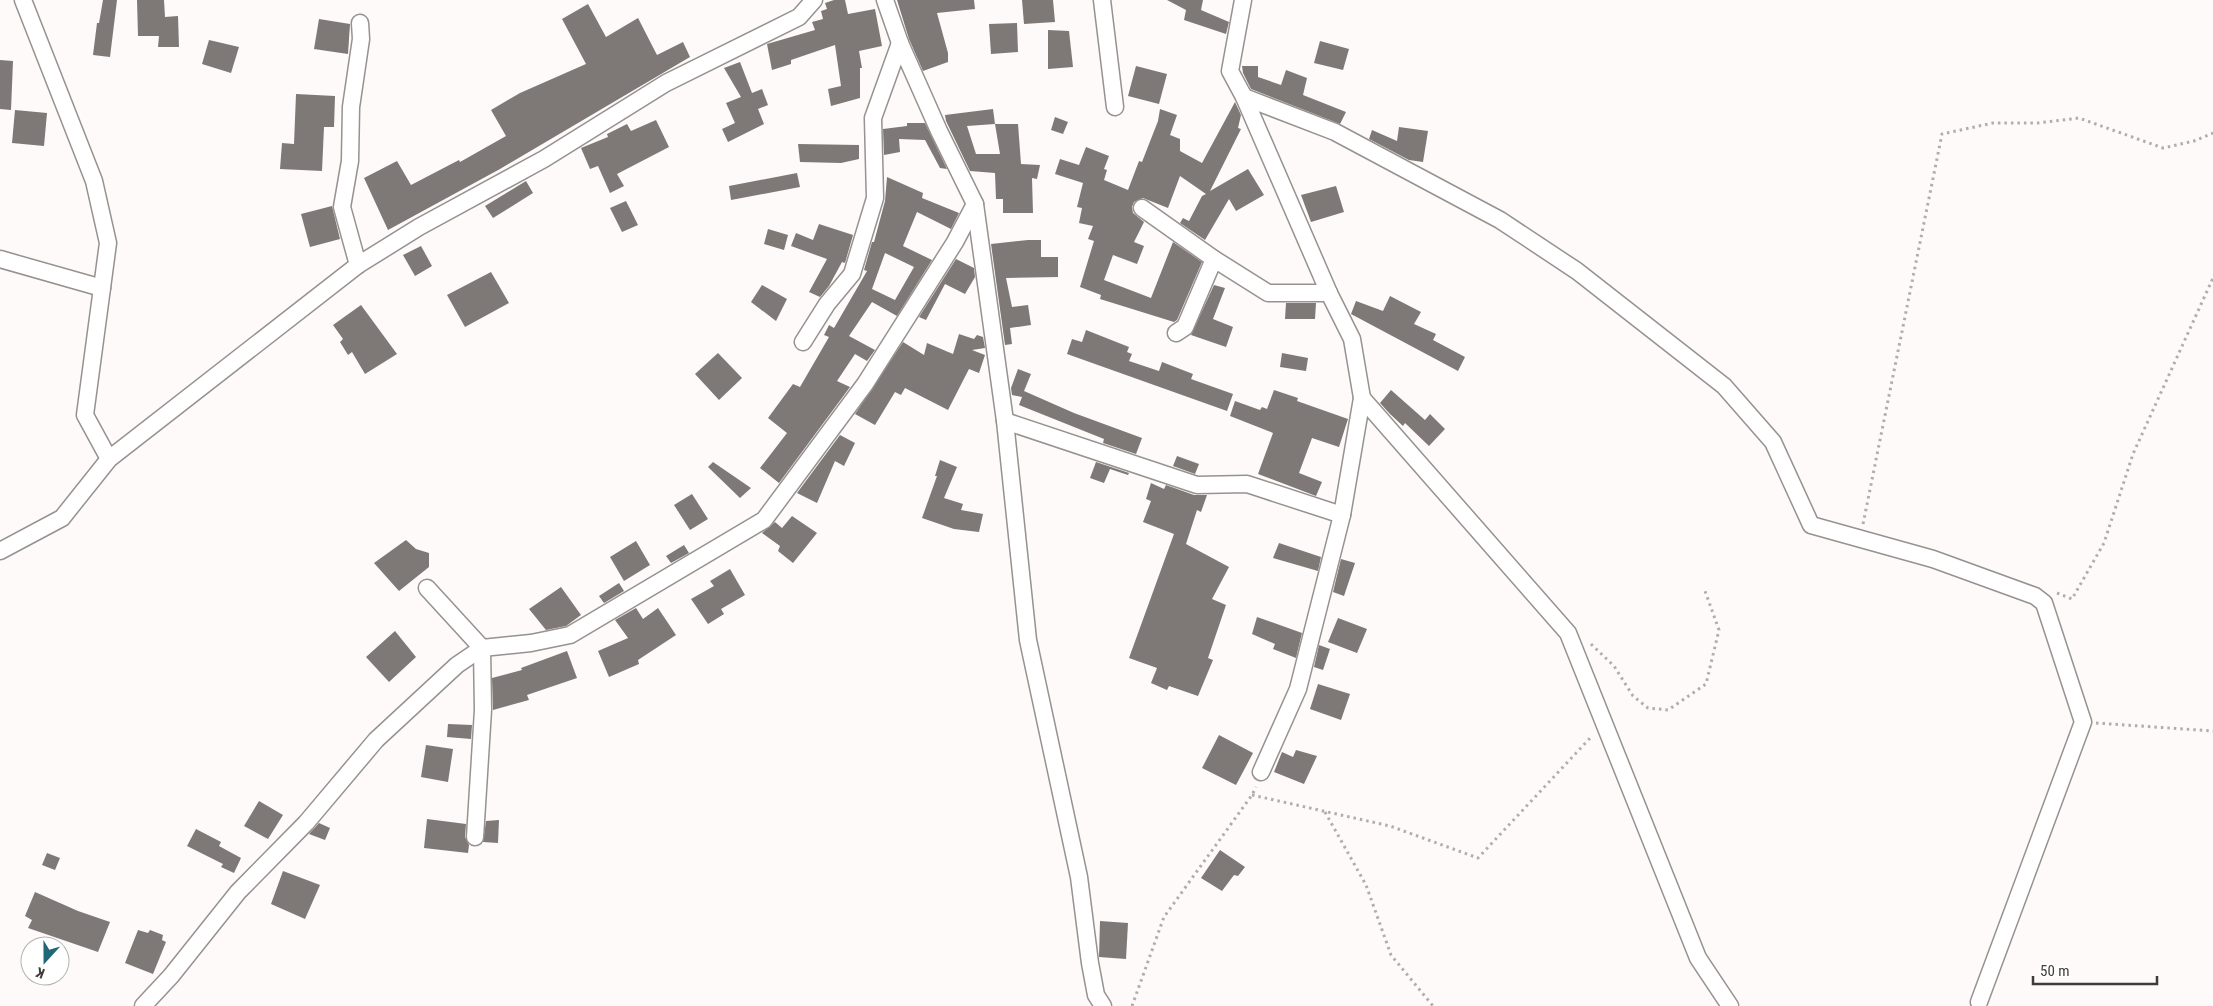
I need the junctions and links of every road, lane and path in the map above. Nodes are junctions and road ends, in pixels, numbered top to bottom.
1 (23, 0) edge
2 (814, 0) edge
3 (885, 0) edge
4 (1102, 0) edge
5 (1243, 0) edge
6 (360, 23) dead end
7 (900, 43) junction
8 (1244, 96) junction
9 (1115, 107) dead end
10 (2213, 133) edge
11 (975, 204) junction
12 (1142, 208) dead end
13 (0, 259) edge
14 (1214, 259) junction
15 (358, 265) junction
16 (2213, 278) edge
17 (102, 288) junction
18 (1330, 293) junction
19 (1176, 333) dead end
20 (803, 342) dead end
21 (1362, 398) junction
22 (1005, 421) junction
23 (109, 459) junction
24 (1342, 515) junction
25 (1860, 539) junction
26 (0, 551) edge
27 (427, 588) dead end
28 (1705, 591) dead end
29 (2035, 596) junction
30 (1568, 634) junction
31 (482, 648) junction
32 (2083, 722) junction
33 (1604, 723) junction
34 (2213, 731) edge
35 (1261, 772) joint
36 (1252, 796) junction
37 (1324, 812) junction
38 (475, 837) dead end
39 (1979, 1002) dead end
40 (143, 1006) edge
41 (1103, 1006) edge
42 (1132, 1006) edge
43 (1433, 1006) edge
44 (1730, 1006) edge

1 - 17 street
2 - 15 street
3 - 7 street
4 - 9 street
5 - 8 street
6 - 15 street
7 - 11 street
7 - 20 street
8 - 18 street
8 - 25 street
10 - 25 path
11 - 22 street
11 - 31 street
12 - 14 street
13 - 17 street
14 - 18 street
14 - 19 street
15 - 23 street
16 - 29 path
17 - 23 street
18 - 21 street
21 - 24 street
21 - 30 street
22 - 24 street
22 - 41 street
23 - 26 street
24 - 35 street
25 - 29 street
27 - 31 street
28 - 30 path
29 - 32 street
30 - 33 street
31 - 38 street
31 - 40 street
32 - 34 path
32 - 39 street
33 - 37 path
33 - 44 street
35 - 36 path
36 - 37 path
36 - 42 path
37 - 43 path

